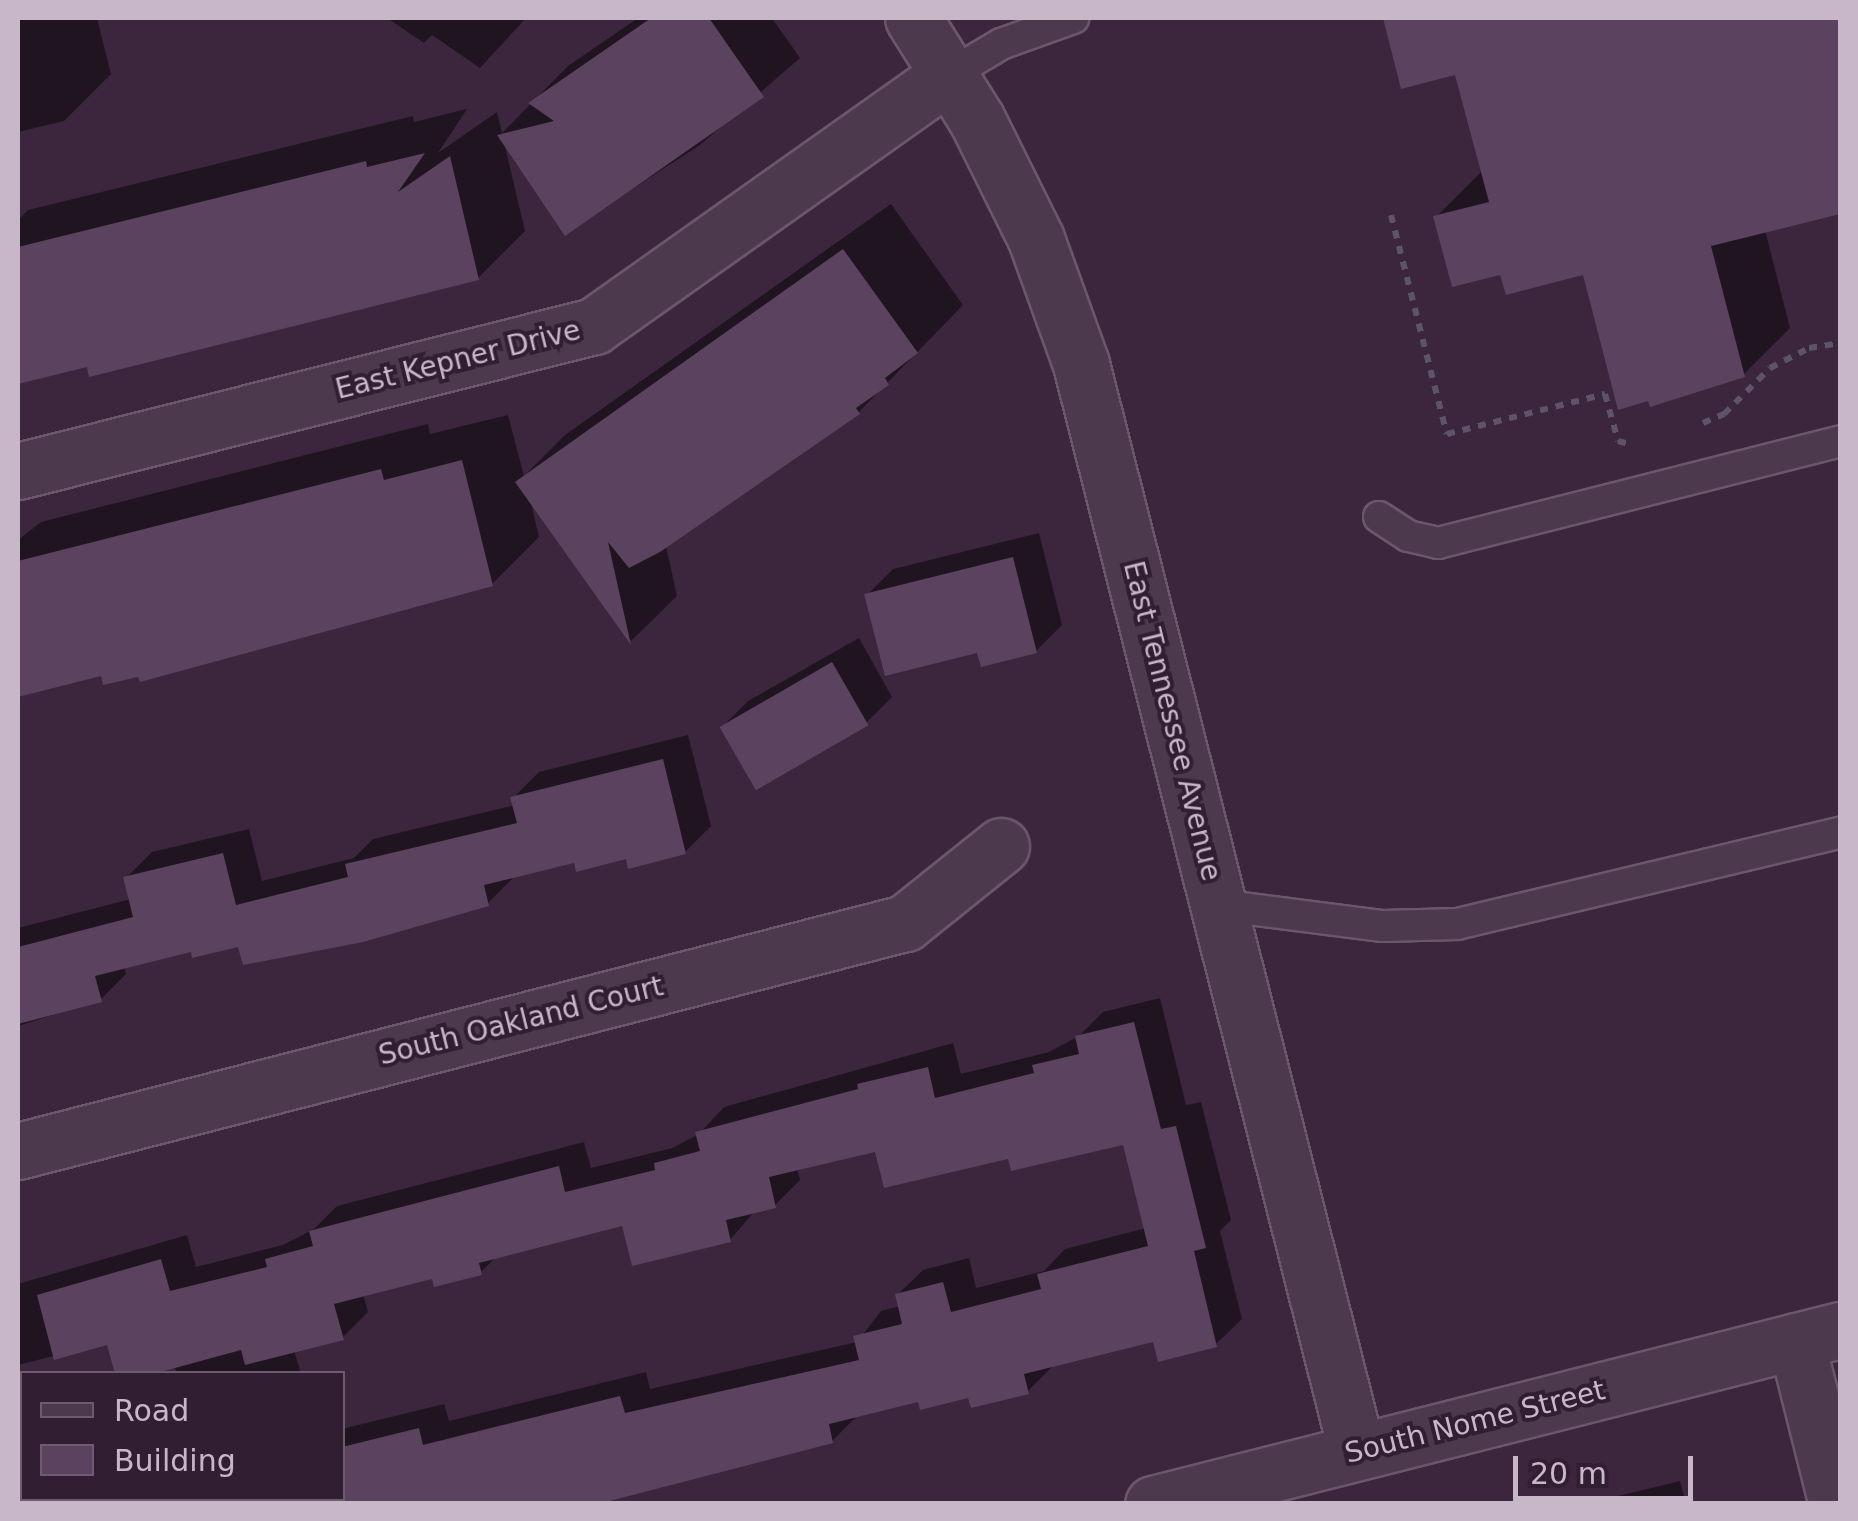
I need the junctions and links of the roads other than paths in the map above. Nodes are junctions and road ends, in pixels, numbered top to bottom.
1 (913, 18) edge
2 (1073, 18) edge
3 (949, 75) junction
4 (1840, 441) edge
5 (18, 471) edge
6 (1380, 517) dead end
7 (1840, 833) edge
8 (1002, 846) dead end
9 (1218, 906) junction
10 (18, 1150) edge
11 (1818, 1335) edge
12 (1357, 1452) junction
13 (1153, 1504) edge
14 (1838, 1504) edge

1 - 3 street, East Tennessee Avenue
2 - 3 lane
3 - 5 street, East Kepner Drive
3 - 9 street, East Tennessee Avenue
4 - 6 lane
7 - 9 lane
8 - 10 street, South Oakland Court
9 - 12 street, East Tennessee Avenue
11 - 12 street, South Nome Street
11 - 14 street, South Nome Street
12 - 13 street, South Nome Street

